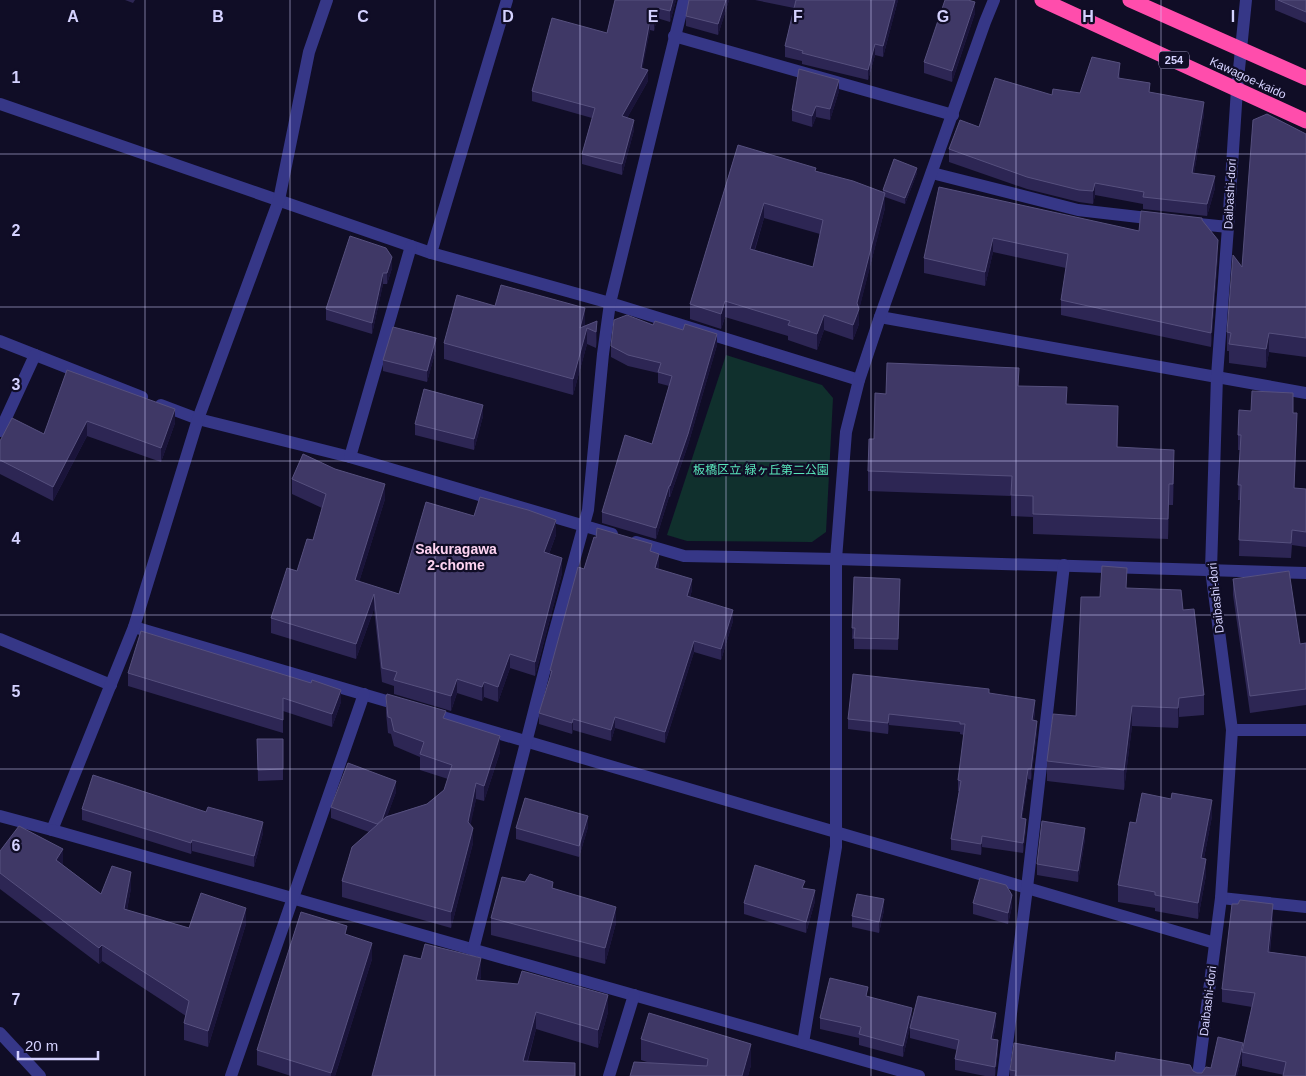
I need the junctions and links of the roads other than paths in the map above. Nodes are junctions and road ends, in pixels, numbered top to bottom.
1 (327, 0) edge
2 (506, 0) edge
3 (684, 0) edge
4 (994, 0) edge
5 (1042, 0) edge
6 (1130, 0) edge
7 (1246, 0) edge
8 (674, 36) junction
9 (1240, 49) junction
10 (1306, 78) edge
11 (1237, 89) junction
12 (0, 104) edge
13 (953, 116) junction
14 (1306, 121) edge
15 (932, 173) junction
16 (279, 200) junction
17 (1228, 227) junction
18 (411, 246) junction
19 (431, 253) junction
20 (610, 303) junction
21 (880, 317) junction
22 (0, 341) edge
23 (35, 355) junction
24 (1216, 376) junction
25 (859, 380) junction
26 (1306, 393) edge
27 (198, 420) junction
28 (0, 431) edge
29 (350, 457) junction
30 (584, 526) junction
31 (836, 559) junction
32 (1064, 565) junction
33 (1211, 570) junction
34 (1306, 573) edge
35 (134, 627) junction
36 (0, 639) edge
37 (111, 685) junction
38 (364, 694) junction
39 (1232, 730) junction
40 (1306, 730) edge
41 (527, 742) junction
42 (0, 816) edge
43 (52, 830) junction
44 (837, 832) junction
45 (1027, 888) junction
46 (1221, 898) junction
47 (292, 899) junction
48 (1306, 907) edge
49 (1215, 943) junction
50 (473, 950) junction
51 (634, 995) junction
52 (0, 1034) edge
53 (802, 1043) junction
54 (40, 1076) edge
55 (230, 1076) edge
56 (608, 1076) edge
57 (919, 1076) edge
58 (1003, 1076) edge
59 (1198, 1076) edge

1 - 16 street
2 - 19 street
3 - 8 street
4 - 13 street
5 - 11 highway, Kawagoe-kaido / 254
6 - 9 highway, Kawagoe-kaido
7 - 9 street, Daibashi-dori
8 - 13 street
8 - 20 street
9 - 10 highway, Kawagoe-kaido
9 - 11 street, Daibashi-dori
11 - 14 highway, Kawagoe-kaido / 254
11 - 17 street, Daibashi-dori
12 - 16 street
13 - 15 street
15 - 17 street
15 - 21 street
16 - 18 street
16 - 27 street
17 - 24 street, Daibashi-dori
18 - 19 street
18 - 29 street
19 - 20 street
20 - 25 street
20 - 30 street
21 - 24 street
21 - 25 street
22 - 23 street
23 - 27 street
23 - 28 street
24 - 26 street
24 - 33 street, Daibashi-dori
25 - 31 street
27 - 29 street
27 - 35 street
29 - 30 street
30 - 31 street
30 - 41 street
31 - 32 street
31 - 44 street
32 - 33 street
32 - 45 street
33 - 34 street
33 - 39 street, Daibashi-dori
35 - 37 street
35 - 38 street
36 - 37 street
37 - 43 street
38 - 41 street
38 - 47 street
39 - 40 street
39 - 46 street, Daibashi-dori
41 - 44 street
41 - 50 street
42 - 43 street
43 - 47 street
44 - 45 street
44 - 53 street
45 - 49 street
45 - 58 street
46 - 48 street
46 - 49 street, Daibashi-dori
47 - 50 street
47 - 55 street
49 - 59 street, Daibashi-dori
50 - 51 street
51 - 53 street
51 - 56 street
52 - 54 street
53 - 57 street

